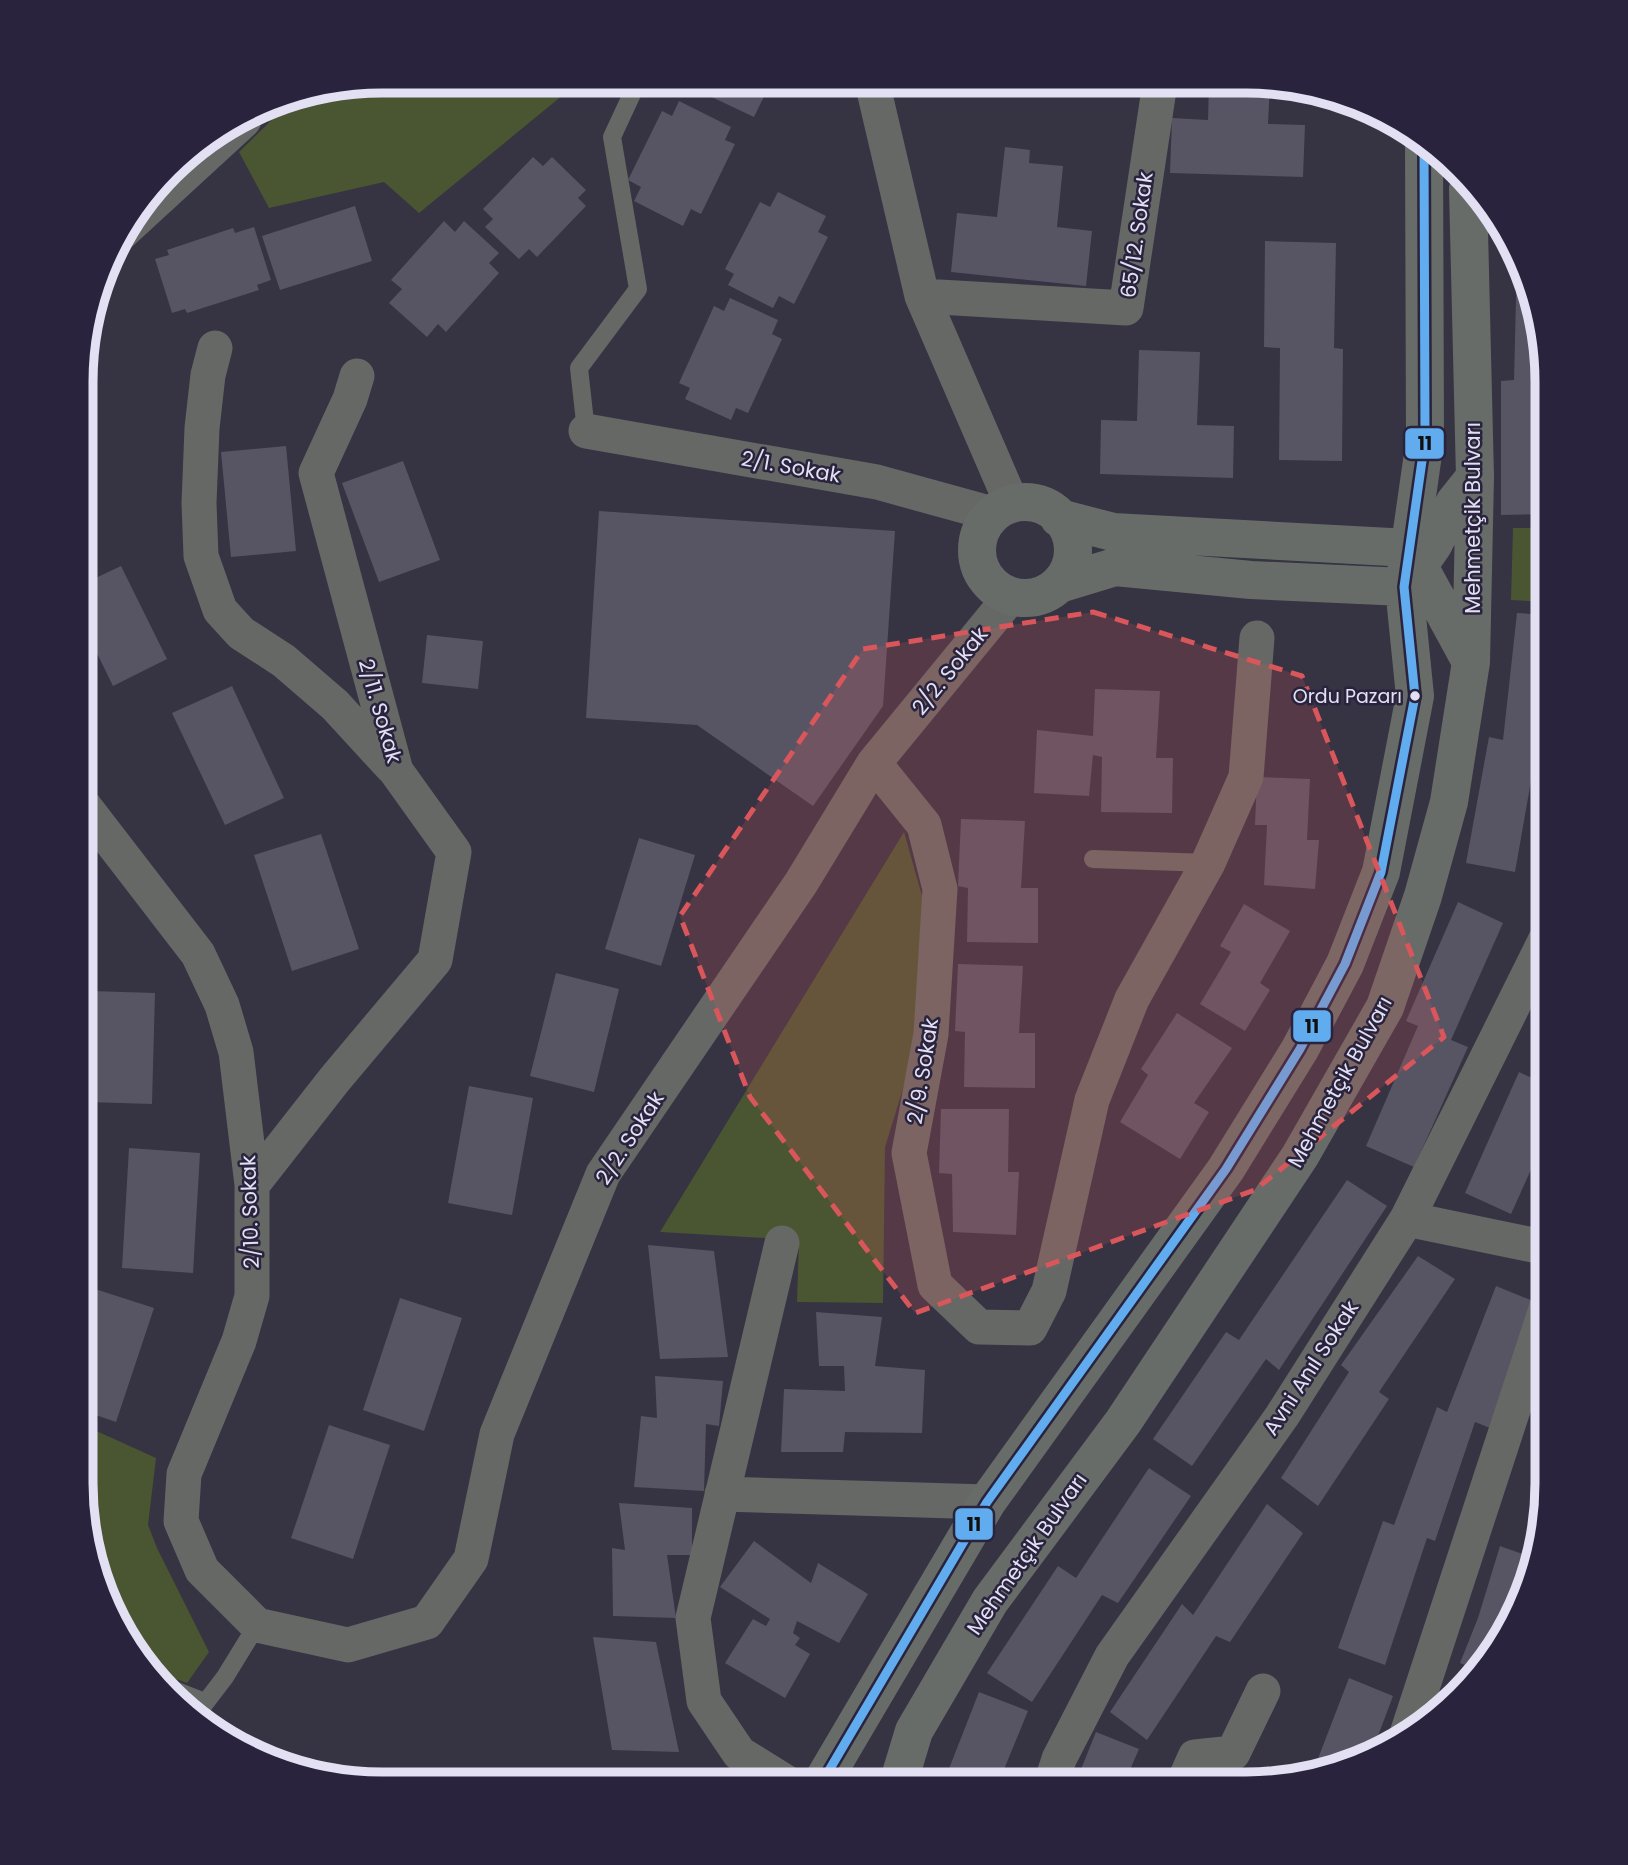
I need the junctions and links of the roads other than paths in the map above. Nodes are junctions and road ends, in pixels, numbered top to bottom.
1 (632, 93) edge
2 (875, 93) edge
3 (1158, 93) edge
4 (221, 141) edge
5 (1424, 154) edge
6 (1468, 196) edge
7 (156, 201) edge
8 (922, 296) junction
9 (215, 348) dead end
10 (357, 376) dead end
11 (586, 431) joint
12 (1475, 477) junction
13 (1003, 509) junction
14 (1059, 518) junction
15 (1411, 567) junction
16 (1059, 584) junction
17 (1011, 596) junction
18 (1257, 638) dead end
19 (1471, 662) junction
20 (874, 763) junction
21 (396, 771) junction
22 (93, 818) edge
23 (1093, 859) dead end
24 (1209, 863) junction
25 (1535, 961) edge
26 (252, 1185) junction
27 (1408, 1219) junction
28 (782, 1243) dead end
29 (1535, 1245) edge
30 (1535, 1343) edge
31 (722, 1494) junction
32 (987, 1502) junction
33 (257, 1625) junction
34 (1263, 1691) dead end
35 (201, 1708) edge
36 (1411, 1721) edge
37 (770, 1772) edge
38 (828, 1772) edge
39 (902, 1772) edge
40 (1055, 1772) edge
41 (1188, 1772) edge

1 - 11 lane
2 - 8 street
3 - 8 street, 65/12. Sokak
4 - 7 street
5 - 15 main road
6 - 12 main road, Mehmetçik Bulvarı
8 - 13 street
9 - 21 street
10 - 21 street, 2/11. Sokak
11 - 13 street, 2/1. Sokak
12 - 15 main road
12 - 19 main road, Mehmetçik Bulvarı
13 - 14 main road
13 - 17 main road
14 - 15 main road
14 - 16 main road
15 - 16 main road
15 - 19 main road
15 - 32 main road
16 - 17 main road
17 - 20 street, 2/2. Sokak
18 - 24 street
19 - 39 main road, Mehmetçik Bulvarı
20 - 24 street, 2/9. Sokak
20 - 33 street, 2/2. Sokak
21 - 26 street, 2/11. Sokak
22 - 26 street, 2/10. Sokak
23 - 24 lane
25 - 27 street, Avni Anıl Sokak
26 - 33 street, 2/10. Sokak
27 - 29 street
27 - 40 street, Avni Anıl Sokak
28 - 31 street
30 - 36 street
31 - 32 street
31 - 37 street
32 - 38 main road
33 - 35 lane
34 - 41 street

